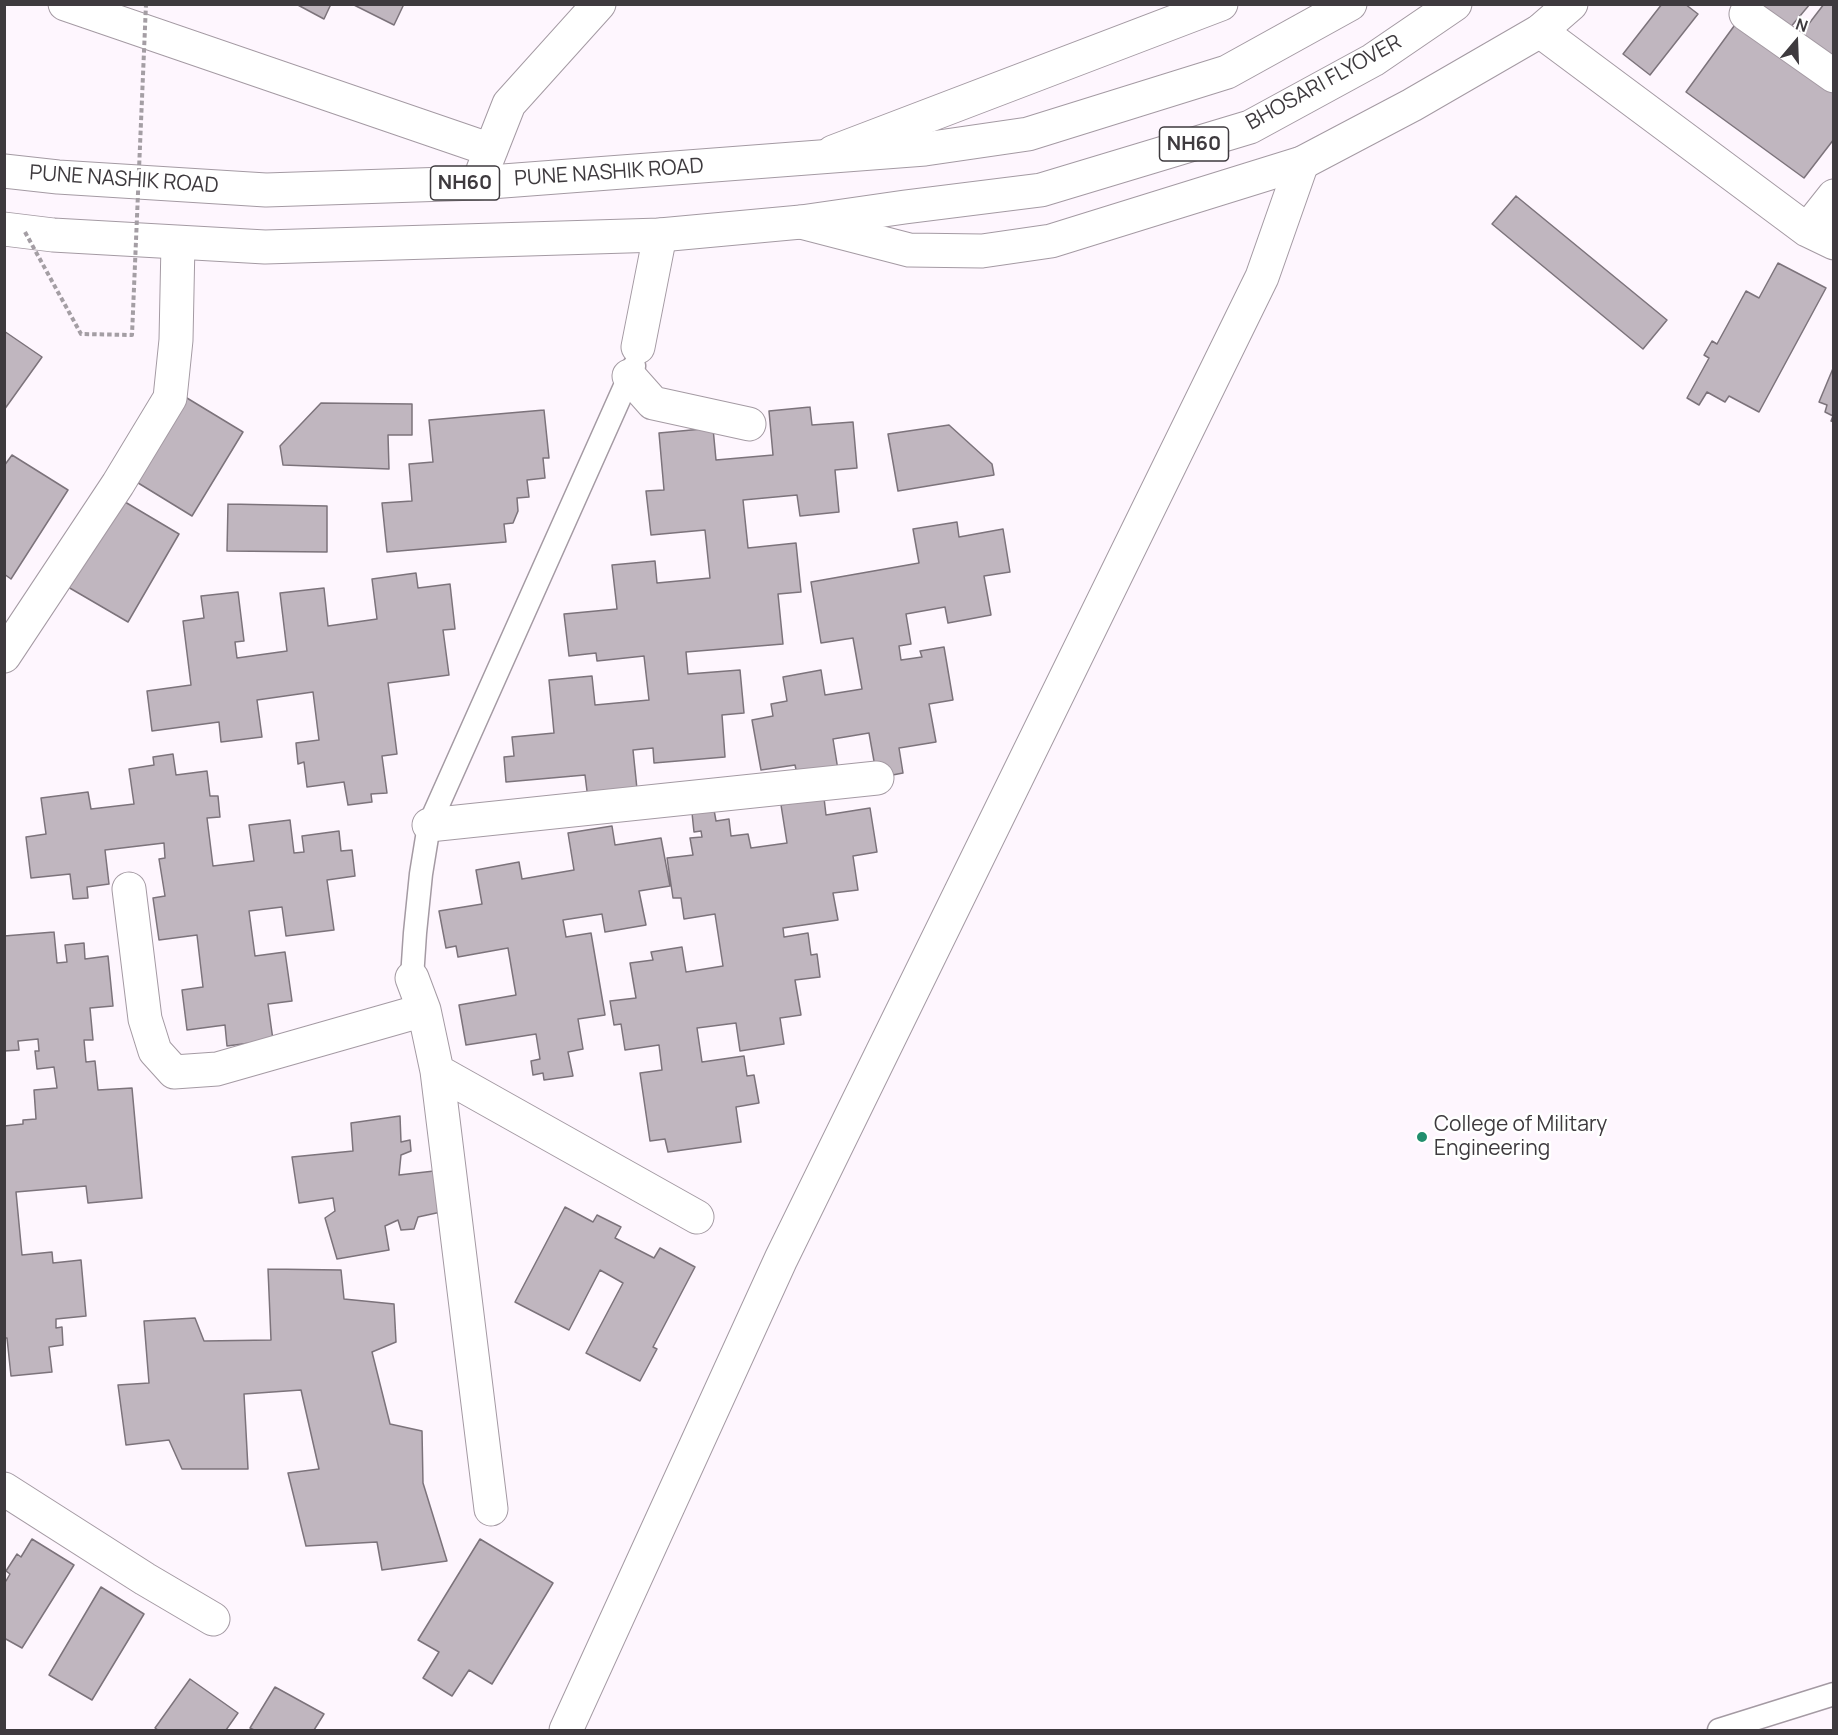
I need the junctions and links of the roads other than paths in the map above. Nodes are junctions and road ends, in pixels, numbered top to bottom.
1 (66, 4) edge
2 (599, 4) edge
3 (1221, 4) edge
4 (1350, 4) edge
5 (1455, 4) edge
6 (1570, 4) edge
7 (1746, 14) dead end
8 (1540, 32) junction
9 (1833, 76) edge
10 (491, 150) junction
11 (820, 157) junction
12 (1302, 163) junction
13 (4, 171) edge
14 (477, 183) junction
15 (1833, 196) edge
16 (801, 222) junction
17 (15, 231) edge
18 (660, 234) junction
19 (1820, 237) edge
20 (178, 243) junction
21 (634, 362) junction
22 (749, 424) dead end
23 (4, 656) edge
24 (877, 777) dead end
25 (429, 825) junction
26 (129, 888) dead end
27 (412, 978) joint
28 (424, 1010) junction
29 (437, 1071) junction
30 (697, 1217) dead end
31 (4, 1489) edge
32 (491, 1509) dead end
33 (213, 1619) dead end
34 (1833, 1694) edge
35 (566, 1731) edge
36 (1719, 1731) edge

1 - 10 main road
2 - 10 main road
3 - 11 main road
4 - 11 main road, PUNE NASHIK ROAD / NH60
5 - 16 main road, BHOSARI FLYOVER / NH60
6 - 8 main road
7 - 9 main road
8 - 12 main road
8 - 19 main road
10 - 14 main road
11 - 14 main road, PUNE NASHIK ROAD / NH60
12 - 16 main road
12 - 35 main road
13 - 14 main road, PUNE NASHIK ROAD / NH60
15 - 19 main road
16 - 18 main road, NH60
17 - 20 main road, NH60
18 - 20 main road, NH60
18 - 21 main road
20 - 23 main road
21 - 22 main road
21 - 25 lane
24 - 25 main road
25 - 27 lane
26 - 28 main road
27 - 28 main road
28 - 29 main road
29 - 30 main road
29 - 32 main road
31 - 33 main road
34 - 36 lane

